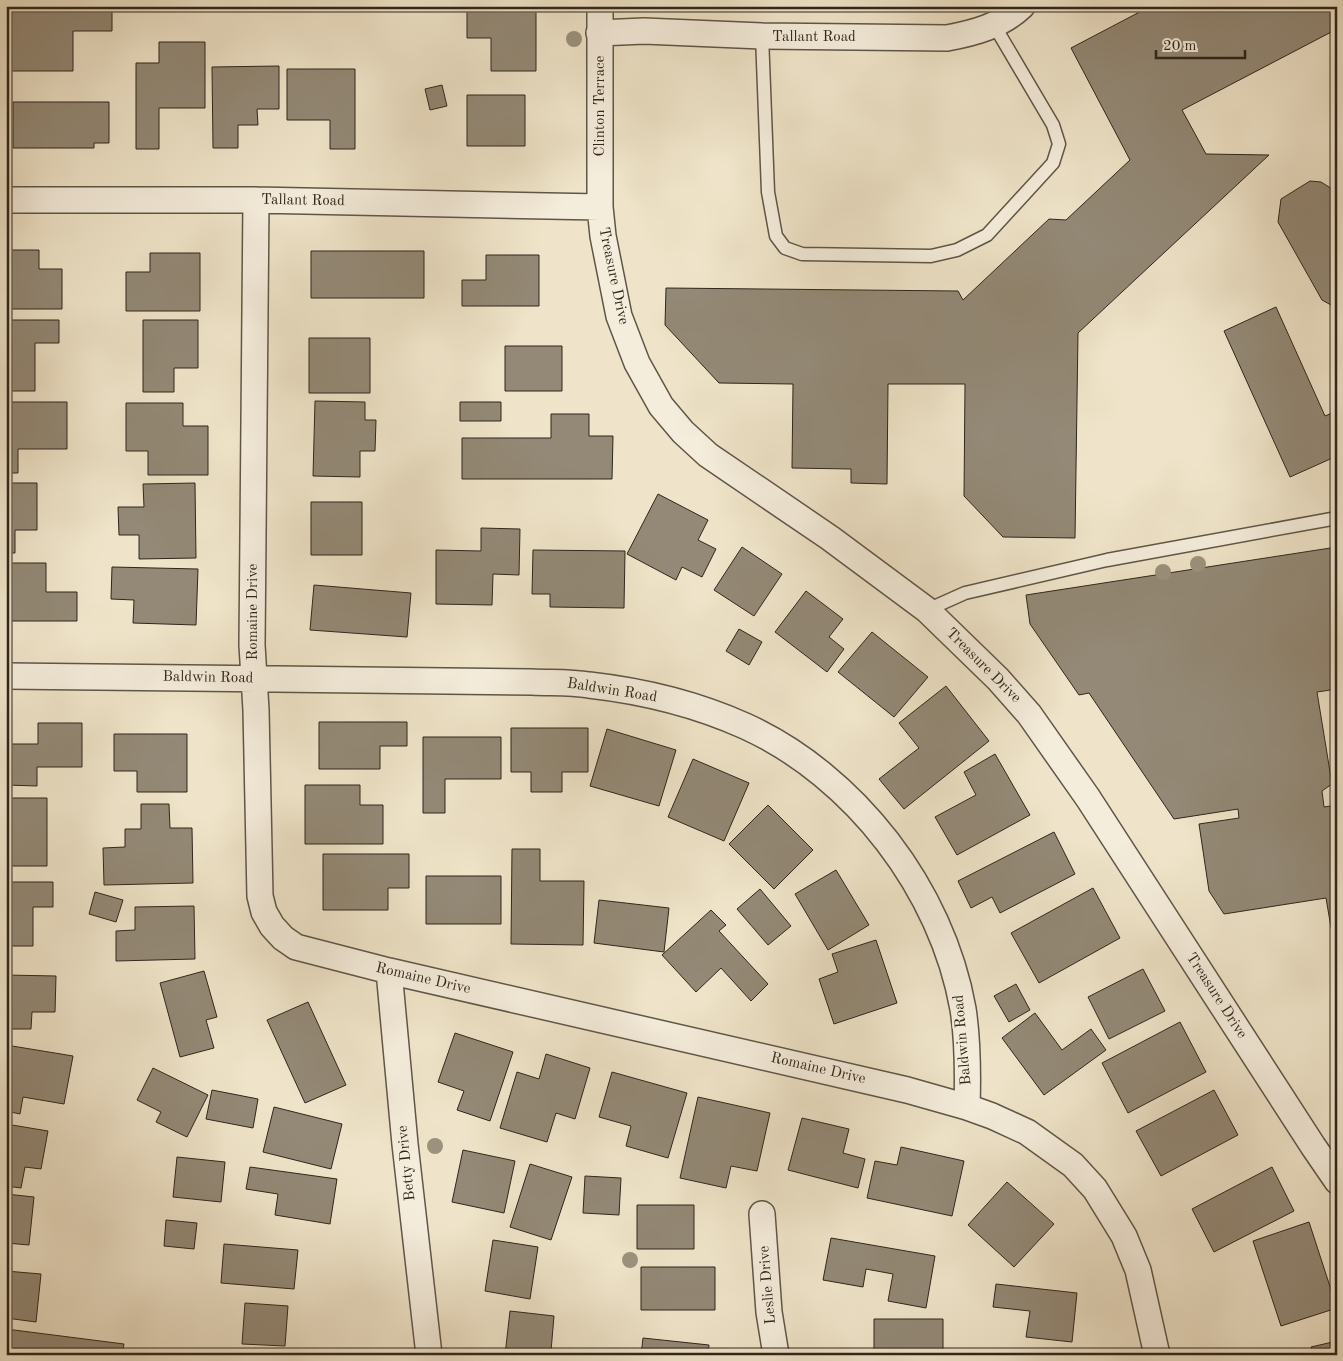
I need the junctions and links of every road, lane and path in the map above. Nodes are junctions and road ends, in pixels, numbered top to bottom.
1 (600, 6) edge
2 (1022, 6) edge
3 (994, 25) junction
4 (599, 33) junction
5 (762, 36) junction
6 (6, 200) edge
7 (256, 200) junction
8 (600, 207) junction
9 (1337, 518) edge
10 (927, 610) junction
11 (6, 676) edge
12 (254, 679) junction
13 (389, 971) junction
14 (967, 1107) junction
15 (1337, 1180) edge
16 (762, 1214) dead end
17 (429, 1355) edge
18 (776, 1355) edge
19 (1157, 1355) edge

1 - 4 street, Clinton Terrace
2 - 3 street, Tallant Road
3 - 5 street, Tallant Road
3 - 5 lane
4 - 5 street, Tallant Road
4 - 8 street, Clinton Terrace
6 - 7 street, Tallant Road
7 - 8 street, Tallant Road
7 - 12 street, Romaine Drive
8 - 10 street, Treasure Drive
9 - 10 lane
10 - 15 street, Treasure Drive
11 - 12 street, Baldwin Road
12 - 13 street, Romaine Drive
12 - 14 street, Baldwin Road
13 - 14 street, Romaine Drive
13 - 17 street, Betty Drive
14 - 19 street, Romaine Drive
16 - 18 street, Leslie Drive

